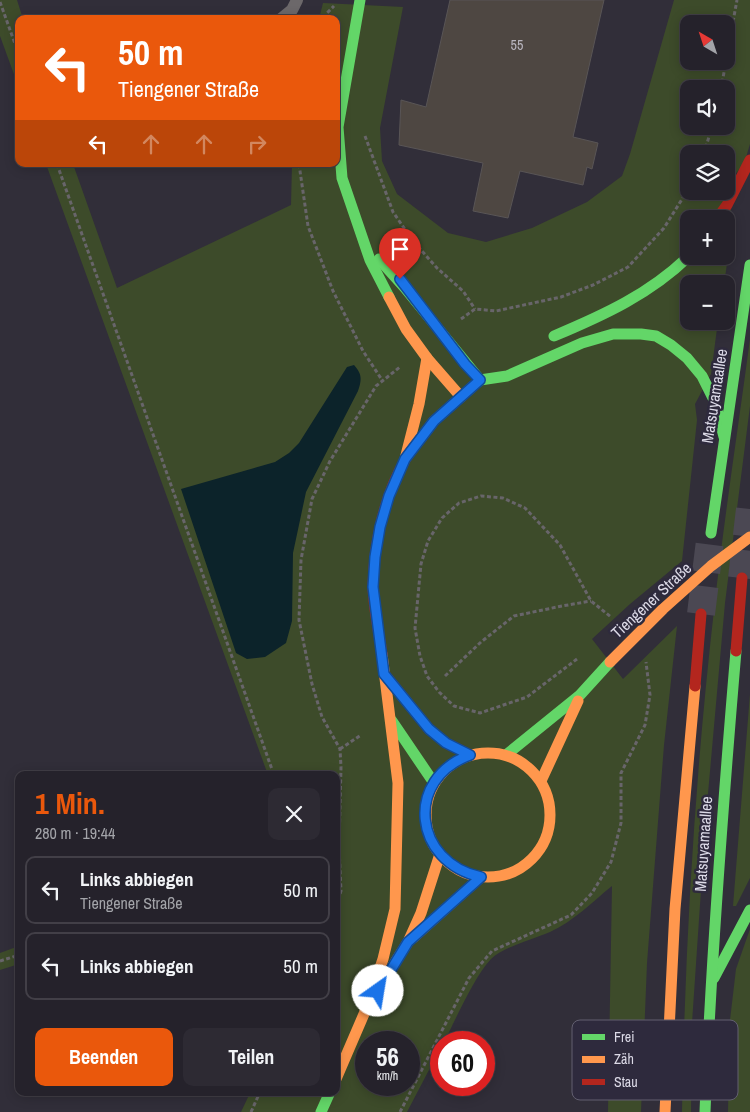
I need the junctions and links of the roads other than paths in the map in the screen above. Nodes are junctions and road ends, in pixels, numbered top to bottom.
1 (297, 0) edge
2 (360, 0) edge
3 (286, 15) edge
4 (340, 115) edge
5 (340, 152) edge
6 (750, 160) edge
7 (723, 210) edge
8 (366, 245) junction
9 (681, 265) edge
10 (750, 265) edge
11 (543, 340) dead end
12 (427, 358) junction
13 (491, 368) dead end
14 (480, 380) junction
15 (461, 397) junction
16 (724, 437) junction
17 (405, 459) junction
18 (711, 533) tunnel mouth
19 (750, 537) edge
20 (742, 578) tunnel mouth
21 (701, 614) tunnel mouth
22 (738, 614) junction
23 (750, 642) edge
24 (384, 674) junction
25 (580, 695) junction
26 (392, 720) junction
27 (506, 754) junction
28 (470, 755) junction
29 (541, 781) junction
30 (434, 784) junction
31 (440, 854) junction
32 (481, 877) junction
33 (750, 910) edge
34 (408, 942) junction
35 (710, 986) junction
36 (367, 1007) junction
37 (669, 1020) edge
38 (709, 1020) edge
39 (340, 1070) edge
40 (328, 1096) edge
41 (321, 1112) edge

1 - 3 lane
2 - 4 main road
5 - 8 main road
6 - 7 main road
8 - 12 main road
8 - 14 main road
9 - 11 main road
10 - 16 main road, Matsuyamaallee
12 - 15 main road
12 - 17 main road
13 - 14 main road
14 - 15 main road
14 - 16 main road
15 - 17 main road
16 - 18 main road, Matsuyamaallee
17 - 24 main road
19 - 25 main road, Tiengener Straße, bridge
20 - 22 main road, Matsuyamaallee
21 - 37 main road, Matsuyamaallee
22 - 23 main road
22 - 35 main road, Matsuyamaallee
24 - 26 main road
24 - 28 main road
25 - 27 main road, Tiengener Straße
25 - 29 main road, Tiengener Straße
26 - 30 main road
26 - 36 main road
27 - 28 main road
27 - 29 main road
28 - 30 main road
29 - 32 main road
30 - 31 main road
31 - 32 main road
31 - 34 main road
32 - 34 main road
33 - 35 main road
34 - 36 main road
35 - 38 main road, Matsuyamaallee
36 - 39 main road
40 - 41 main road

